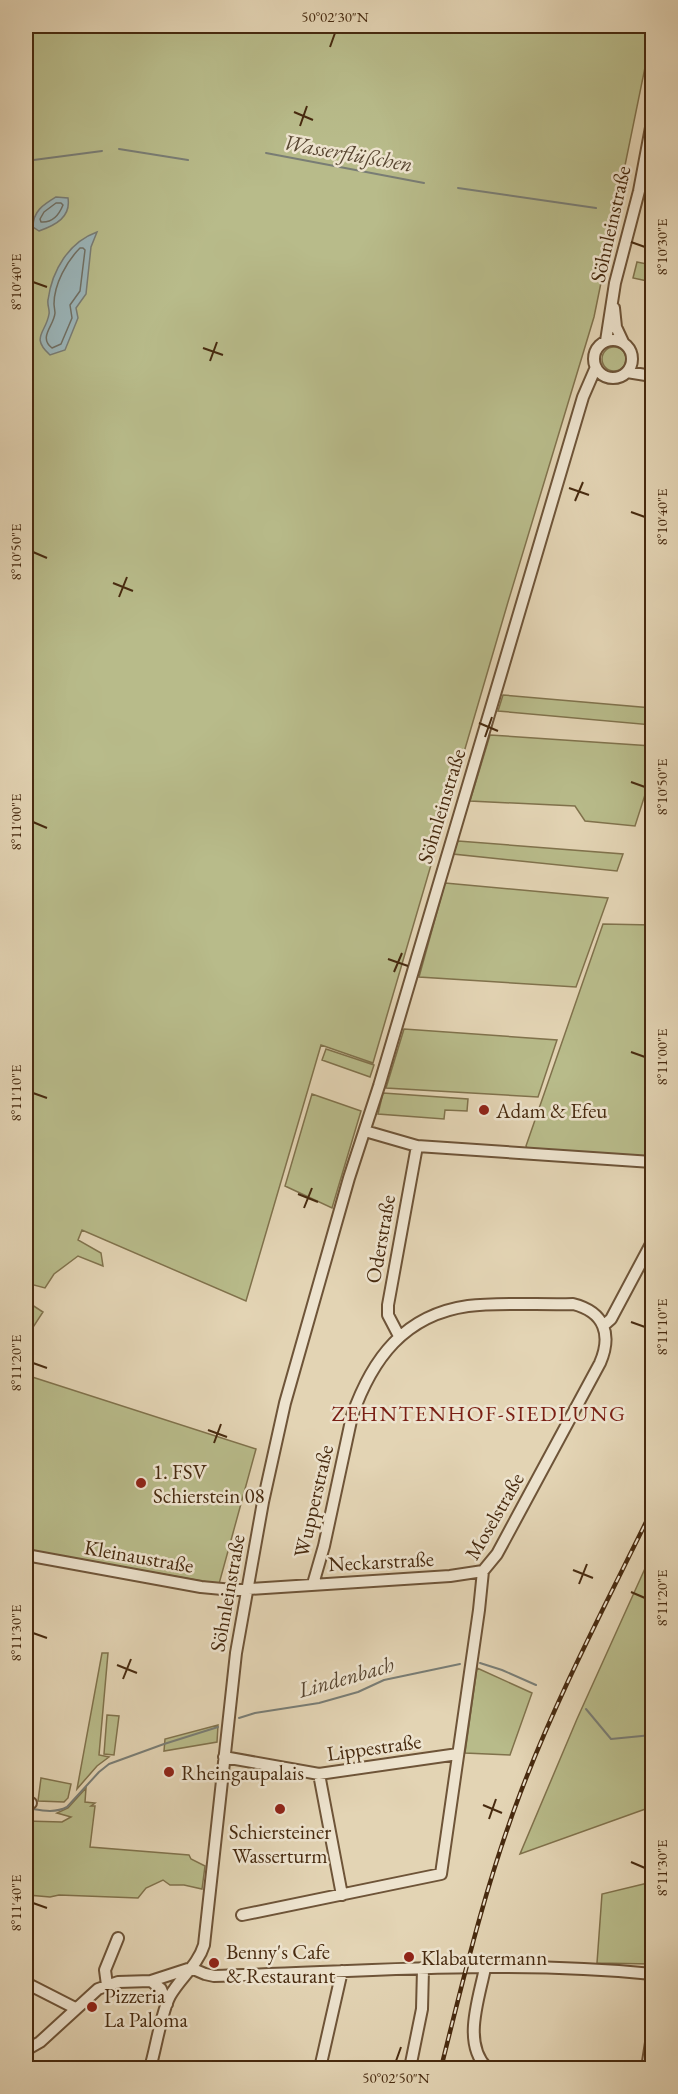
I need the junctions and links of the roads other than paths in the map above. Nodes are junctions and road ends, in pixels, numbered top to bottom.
1 (652, 122) edge
2 (613, 299) junction
3 (606, 341) junction
4 (623, 342) junction
5 (633, 358) junction
6 (596, 367) junction
7 (627, 372) junction
8 (652, 375) edge
9 (609, 378) junction
10 (582, 403) junction
11 (365, 1131) junction
12 (417, 1146) junction
13 (652, 1162) edge
14 (652, 1242) edge
15 (603, 1326) junction
16 (399, 1336) junction
17 (26, 1555) edge
18 (483, 1571) junction
19 (314, 1584) junction
20 (246, 1590) junction
21 (458, 1754) junction
22 (224, 1757) junction
23 (319, 1774) junction
24 (342, 1894) junction
25 (242, 1915) dead end
26 (118, 1938) dead end
27 (191, 1968) junction
28 (485, 1968) junction
29 (423, 1969) junction
30 (342, 1971) junction
31 (652, 1974) edge
32 (151, 1981) junction
33 (26, 1983) edge
34 (107, 1985) junction
35 (166, 2004) junction
36 (75, 2008) junction
37 (652, 2036) edge
38 (651, 2049) edge
39 (26, 2050) edge
40 (150, 2068) edge
41 (320, 2068) edge
42 (410, 2068) edge
43 (487, 2068) edge
44 (647, 2068) edge

1 - 2 street, Söhnleinstraße
2 - 3 street, Söhnleinstraße
2 - 4 street, Söhnleinstraße
3 - 4 street
3 - 6 street
4 - 5 street
5 - 7 street
5 - 8 street
6 - 9 street
6 - 10 street, Söhnleinstraße
7 - 8 street
7 - 9 street
9 - 10 street, Söhnleinstraße
10 - 11 street, Söhnleinstraße
11 - 12 street
11 - 20 street, Söhnleinstraße
12 - 13 street
12 - 16 street, Oderstraße
14 - 15 street
15 - 16 street, Wupperstraße
15 - 18 street, Moselstraße
16 - 19 street, Wupperstraße
17 - 20 street, Kleinaustraße
18 - 19 street, Neckarstraße
18 - 21 street, Moselstraße
19 - 20 street, Neckarstraße
20 - 22 street, Söhnleinstraße
21 - 23 street, Lippestraße
21 - 24 street, Moselstraße
22 - 23 street, Lippestraße
22 - 27 street, Söhnleinstraße
23 - 24 street
24 - 25 street
26 - 34 street
27 - 30 street
27 - 32 street
27 - 35 street, Söhnleinstraße
28 - 29 street
28 - 31 street
28 - 43 street
29 - 30 street
29 - 42 street
30 - 41 street
32 - 34 street
32 - 35 street
33 - 36 street
34 - 36 street
35 - 40 street, Söhnleinstraße
36 - 39 street
37 - 38 street
38 - 44 street

